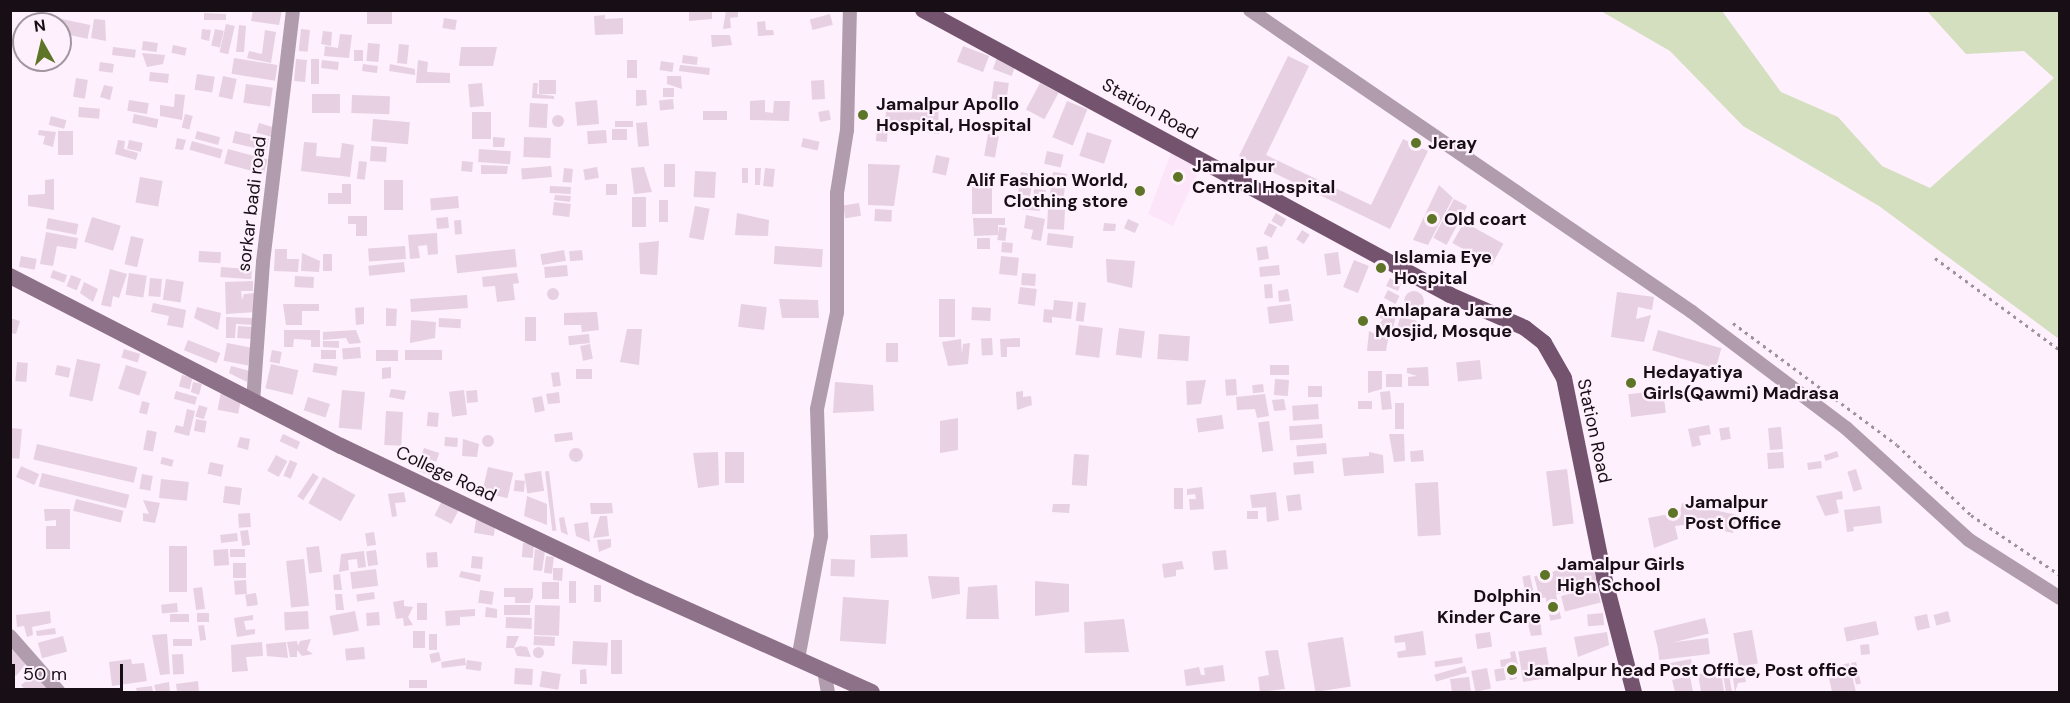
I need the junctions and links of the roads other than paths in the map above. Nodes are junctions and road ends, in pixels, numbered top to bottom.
1 (293, 10) edge
2 (850, 10) edge
3 (923, 10) edge
4 (1250, 10) edge
5 (10, 276) edge
6 (253, 402) junction
7 (2060, 598) edge
8 (10, 636) edge
9 (798, 659) junction
10 (824, 670) junction
11 (59, 693) edge
12 (828, 693) edge
13 (872, 693) edge
14 (1634, 693) edge

1 - 6 street, sorkar badi road
2 - 9 street
3 - 14 main road, Station Road
4 - 7 street
5 - 6 main road, College Road
6 - 9 main road, College Road
8 - 11 street
9 - 10 main road, College Road
10 - 12 street
10 - 13 main road, College Road

